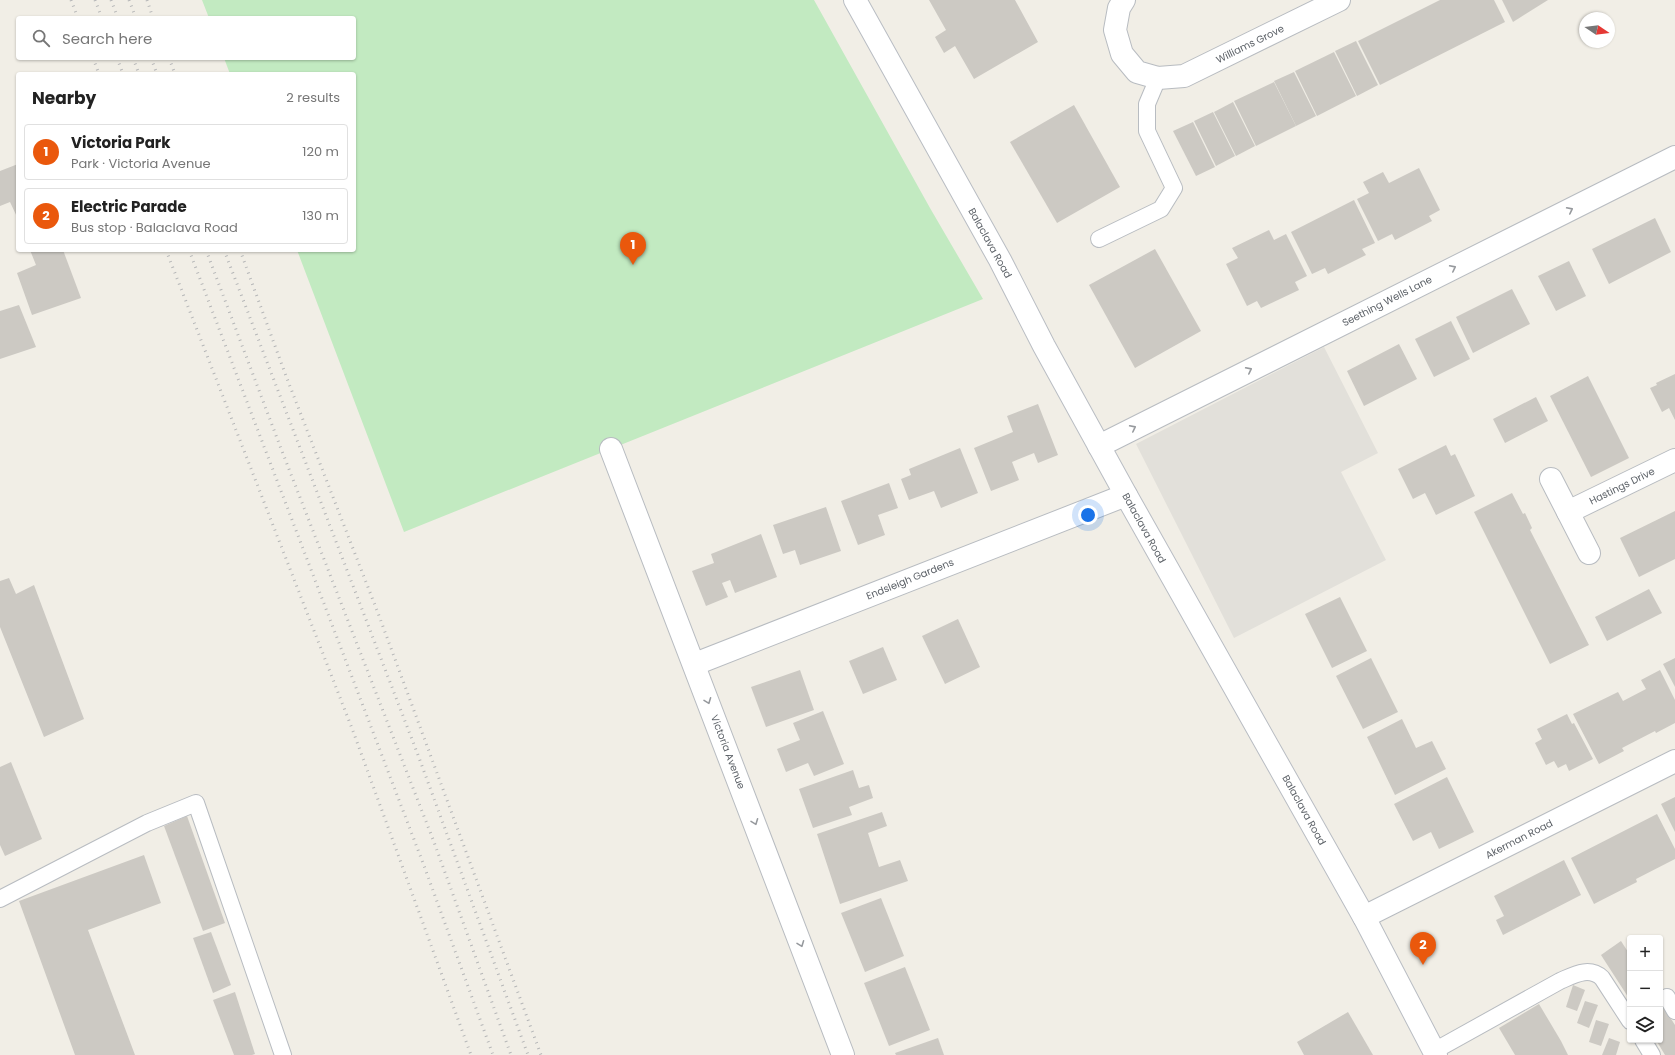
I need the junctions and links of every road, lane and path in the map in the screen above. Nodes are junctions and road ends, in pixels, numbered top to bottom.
1 (855, 0) edge
2 (1124, 0) edge
3 (1339, 0) edge
4 (1158, 78) junction
5 (1675, 157) edge
6 (1099, 239) dead end
7 (1099, 446) junction
8 (611, 449) dead end
9 (1675, 460) edge
10 (1551, 479) dead end
11 (1126, 495) junction
12 (1568, 512) junction
13 (1589, 553) dead end
14 (695, 664) junction
15 (1675, 761) edge
16 (0, 899) edge
17 (1364, 917) junction
18 (1667, 997) dead end
19 (1675, 1011) edge
20 (1627, 1016) edge
21 (1645, 1043) edge
22 (1435, 1053) edge
23 (283, 1055) edge
24 (843, 1055) edge
25 (1652, 1055) edge

1 - 7 street, Balaclava Road
2 - 4 street, Williams Grove
3 - 4 street, Williams Grove
4 - 6 lane
7 -> 5 street, Seething Wells Lane
7 - 11 street, Balaclava Road
8 - 14 street, Victoria Avenue
9 - 12 street, Hastings Drive
10 - 12 street
11 - 14 street, Endsleigh Gardens
11 - 17 street, Balaclava Road
12 - 13 street
14 -> 24 street, Victoria Avenue
15 - 17 street, Akerman Road
16 - 23 lane
17 - 22 street, Balaclava Road
18 - 19 lane
20 - 22 lane
21 - 25 lane

